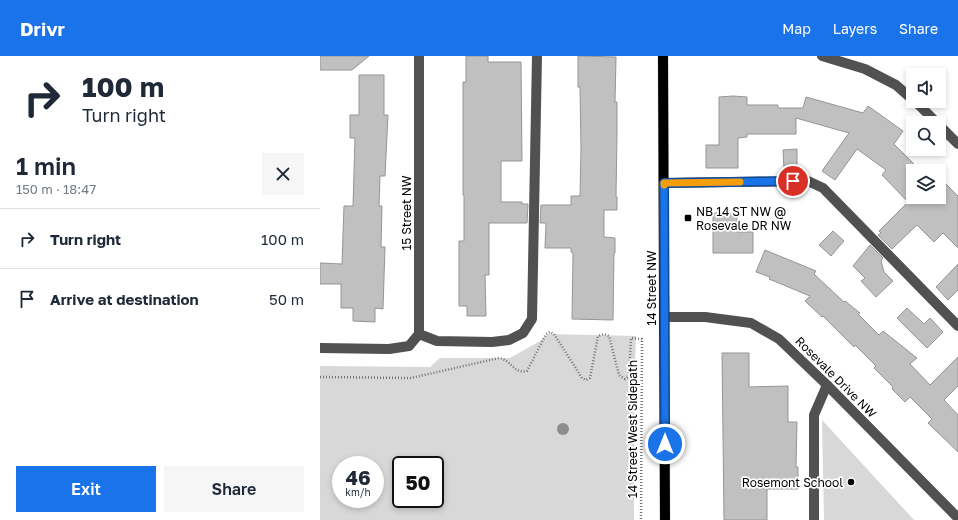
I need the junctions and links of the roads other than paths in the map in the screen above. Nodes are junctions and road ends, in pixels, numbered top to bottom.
1 (418, 56) edge
2 (537, 56) edge
3 (663, 56) edge
4 (822, 56) edge
5 (906, 93) edge
6 (922, 108) edge
7 (930, 116) edge
8 (946, 132) edge
9 (958, 144) edge
10 (664, 183) junction
11 (664, 317) junction
12 (958, 326) edge
13 (419, 334) junction
14 (320, 348) edge
15 (827, 385) junction
16 (958, 518) edge
17 (665, 520) edge
18 (814, 520) edge

1 - 13 street, 15 Street NW
2 - 13 street
3 - 10 main road, 14 Street NW
4 - 5 street
6 - 7 street
8 - 9 street
10 - 11 main road, 14 Street NW
10 - 12 street
11 - 15 street, Rosevale Drive NW
11 - 17 main road, 14 Street NW
13 - 14 street
15 - 16 street, Rosevale Drive NW
15 - 18 street

